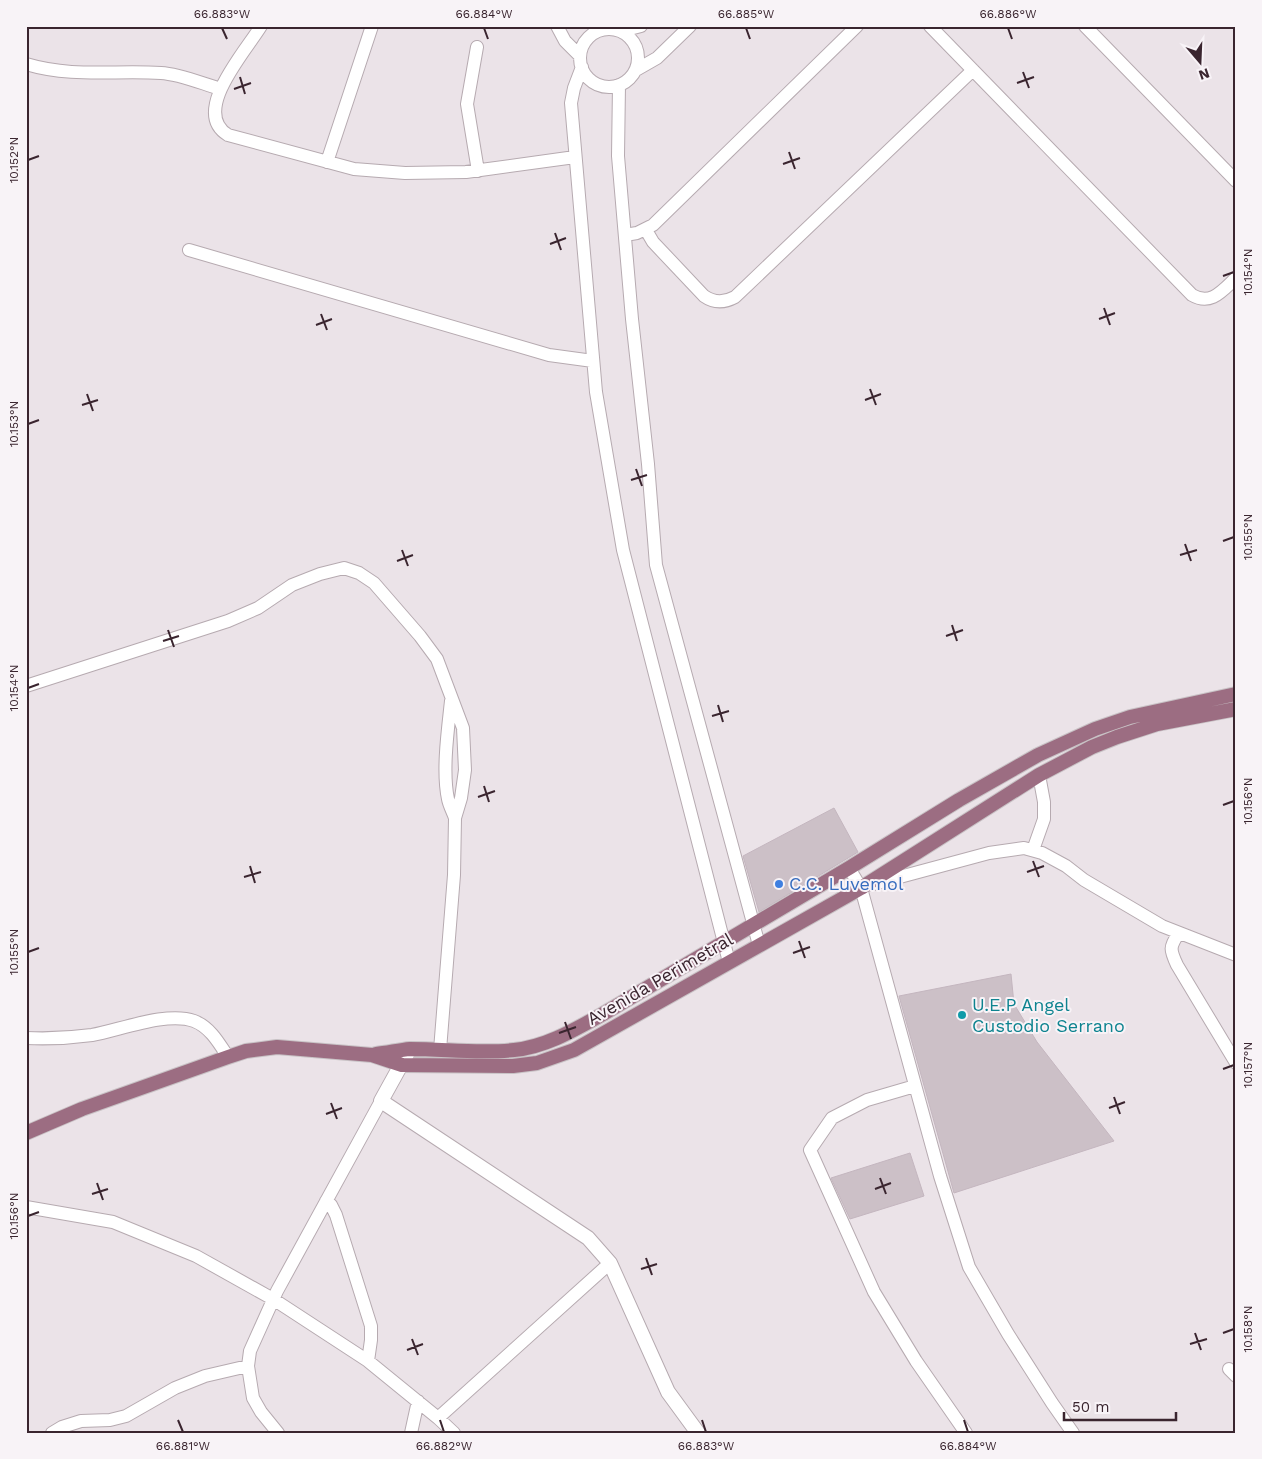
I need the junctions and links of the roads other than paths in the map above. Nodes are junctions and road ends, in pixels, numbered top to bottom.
1 (261, 26) edge
2 (372, 26) edge
3 (557, 26) edge
4 (641, 26) edge
5 (690, 26) edge
6 (857, 26) edge
7 (930, 26) edge
8 (1085, 26) edge
9 (597, 28) edge
10 (622, 31) junction
11 (477, 47) dead end
12 (581, 62) junction
13 (26, 64) edge
14 (636, 70) junction
15 (973, 70) junction
16 (619, 85) junction
17 (222, 89) junction
18 (576, 157) junction
19 (327, 162) junction
20 (478, 170) junction
21 (1236, 181) edge
22 (646, 230) junction
23 (625, 235) junction
24 (188, 250) dead end
25 (1236, 278) edge
26 (593, 361) junction
27 (26, 686) edge
28 (451, 701) junction
29 (1235, 701) edge
30 (1039, 775) junction
31 (455, 818) junction
32 (1033, 850) junction
33 (849, 868) junction
34 (861, 888) junction
35 (754, 923) junction
36 (1179, 933) junction
37 (724, 941) junction
38 (759, 944) junction
39 (1236, 955) edge
40 (729, 962) junction
41 (26, 1038) edge
42 (409, 1049) junction
43 (440, 1050) junction
44 (372, 1055) junction
45 (228, 1057) junction
46 (1236, 1063) edge
47 (402, 1065) junction
48 (915, 1086) junction
49 (381, 1101) junction
50 (26, 1133) edge
51 (326, 1201) junction
52 (26, 1207) edge
53 (610, 1263) junction
54 (273, 1299) junction
55 (368, 1361) junction
56 (248, 1366) junction
57 (418, 1401) junction
58 (438, 1418) junction
59 (52, 1433) edge
60 (278, 1433) edge
61 (411, 1433) edge
62 (454, 1433) edge
63 (698, 1433) edge
64 (966, 1433) edge
65 (1073, 1433) edge

1 - 17 street
2 - 19 street
3 - 12 street
4 - 10 street
5 - 14 street
6 - 22 street
7 - 15 street
8 - 21 street
9 - 10 street
9 - 12 street
10 - 14 street
11 - 20 street
12 - 16 street
12 - 18 street
13 - 17 street
14 - 16 street
15 - 22 street
15 - 25 street
16 - 23 street
17 - 19 street
18 - 20 street
18 - 26 street
19 - 20 street
22 - 23 street
23 - 35 street
24 - 26 street
26 - 37 street
27 - 28 street
28 - 31 street
28 - 31 street
29 - 30 main road, Avenida Perimetral
29 - 33 main road, Avenida Perimetral
30 - 32 street
30 - 34 main road, Avenida Perimetral
31 - 43 street
32 - 34 street
32 - 36 street
33 - 34 street
33 - 35 main road, Avenida Perimetral
34 - 38 main road, Avenida Perimetral
34 - 48 street
35 - 37 main road, Avenida Perimetral
35 - 38 street
36 - 39 street
36 - 46 street
37 - 40 street
37 - 43 main road, Avenida Perimetral
38 - 40 main road, Avenida Perimetral
40 - 47 main road, Avenida Perimetral
41 - 45 street
42 - 43 main road, Avenida Perimetral
42 - 44 main road, Avenida Perimetral
42 - 47 street
44 - 45 main road
44 - 47 main road, Avenida Perimetral
45 - 50 main road
47 - 49 street
48 - 64 street
48 - 65 street
49 - 51 street
49 - 53 street
51 - 54 street
51 - 55 street
52 - 54 street
53 - 58 street
53 - 63 street
54 - 55 street
54 - 56 street
55 - 57 street
56 - 59 street
56 - 60 street
57 - 58 street
57 - 61 street
58 - 62 street

